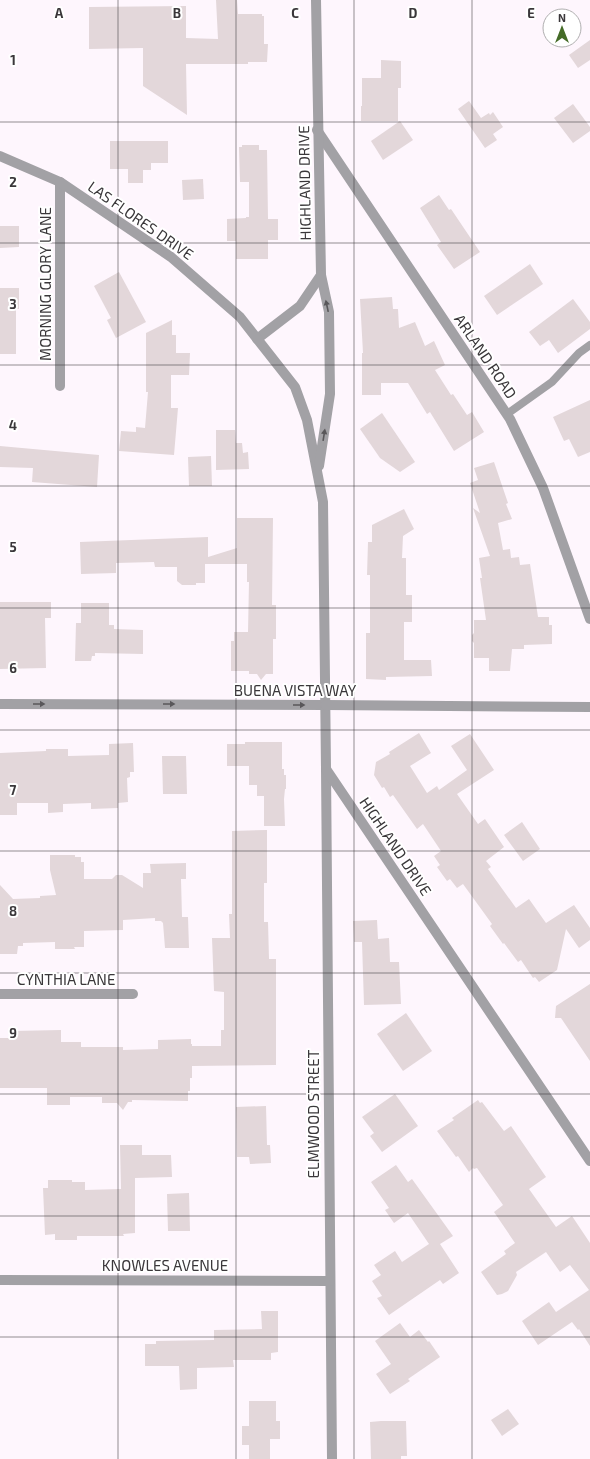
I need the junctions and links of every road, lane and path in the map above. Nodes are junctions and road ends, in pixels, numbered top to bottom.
1 (316, 0) edge
2 (317, 130) junction
3 (0, 156) edge
4 (60, 182) junction
5 (321, 275) junction
6 (257, 339) junction
7 (590, 345) edge
8 (60, 386) dead end
9 (507, 414) junction
10 (318, 474) junction
11 (590, 619) edge
12 (0, 704) edge
13 (326, 705) junction
14 (590, 707) edge
15 (326, 768) junction
16 (0, 994) edge
17 (133, 994) dead end
18 (590, 1161) edge
19 (0, 1280) edge
20 (330, 1281) junction
21 (332, 1459) edge

1 - 2 street, HIGHLAND DRIVE
2 - 5 street, HIGHLAND DRIVE
2 - 9 street, ARLAND ROAD
3 - 4 street, LAS FLORES DRIVE
4 - 6 street, LAS FLORES DRIVE
4 - 8 street, MORNING GLORY LANE
5 - 6 street
10 -> 5 street, HIGHLAND DRIVE
6 - 10 street, LAS FLORES DRIVE
7 - 9 lane
9 - 11 street, ARLAND ROAD
10 - 13 street, LAS FLORES DRIVE
12 -> 13 street, BUENA VISTA WAY
13 - 14 street, BUENA VISTA WAY
13 - 15 street
15 - 18 street, HIGHLAND DRIVE
15 - 20 street, ELMWOOD STREET
16 - 17 street, CYNTHIA LANE
19 - 20 street, KNOWLES AVENUE
20 - 21 street, ELMWOOD STREET

